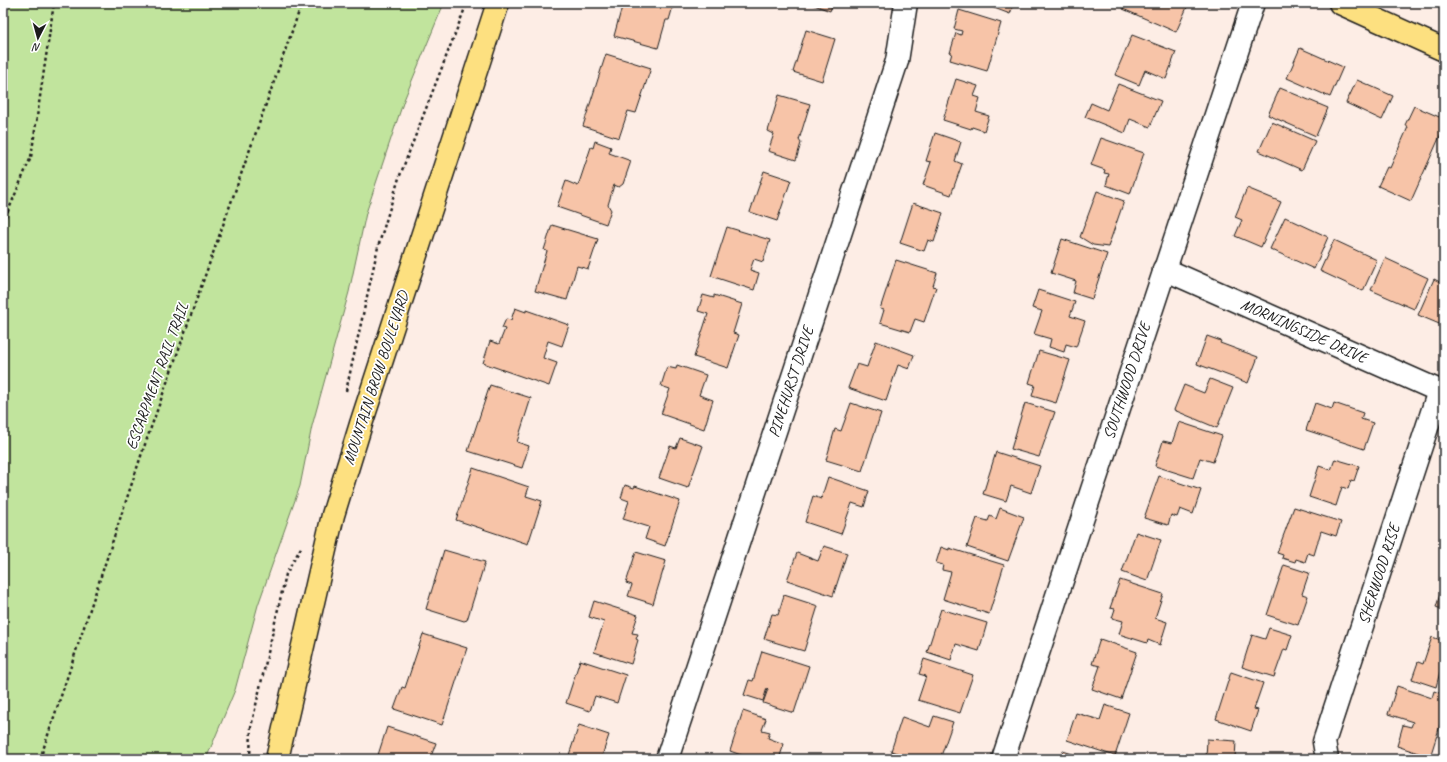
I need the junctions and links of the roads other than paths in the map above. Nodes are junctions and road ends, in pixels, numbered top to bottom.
1 (498, 3) edge
2 (906, 3) edge
3 (1253, 3) edge
4 (1340, 3) edge
5 (1444, 50) edge
6 (1164, 268) junction
7 (1442, 392) edge
8 (277, 759) edge
9 (667, 759) edge
10 (1003, 759) edge
11 (1327, 759) edge

1 - 8 main road, MOUNTAIN BROW BOULEVARD
2 - 9 street, PINEHURST DRIVE
3 - 6 street, SOUTHWOOD DRIVE
4 - 5 main road
6 - 7 street, MORNINGSIDE DRIVE
6 - 10 street, SOUTHWOOD DRIVE
7 - 11 street, SHERWOOD RISE

